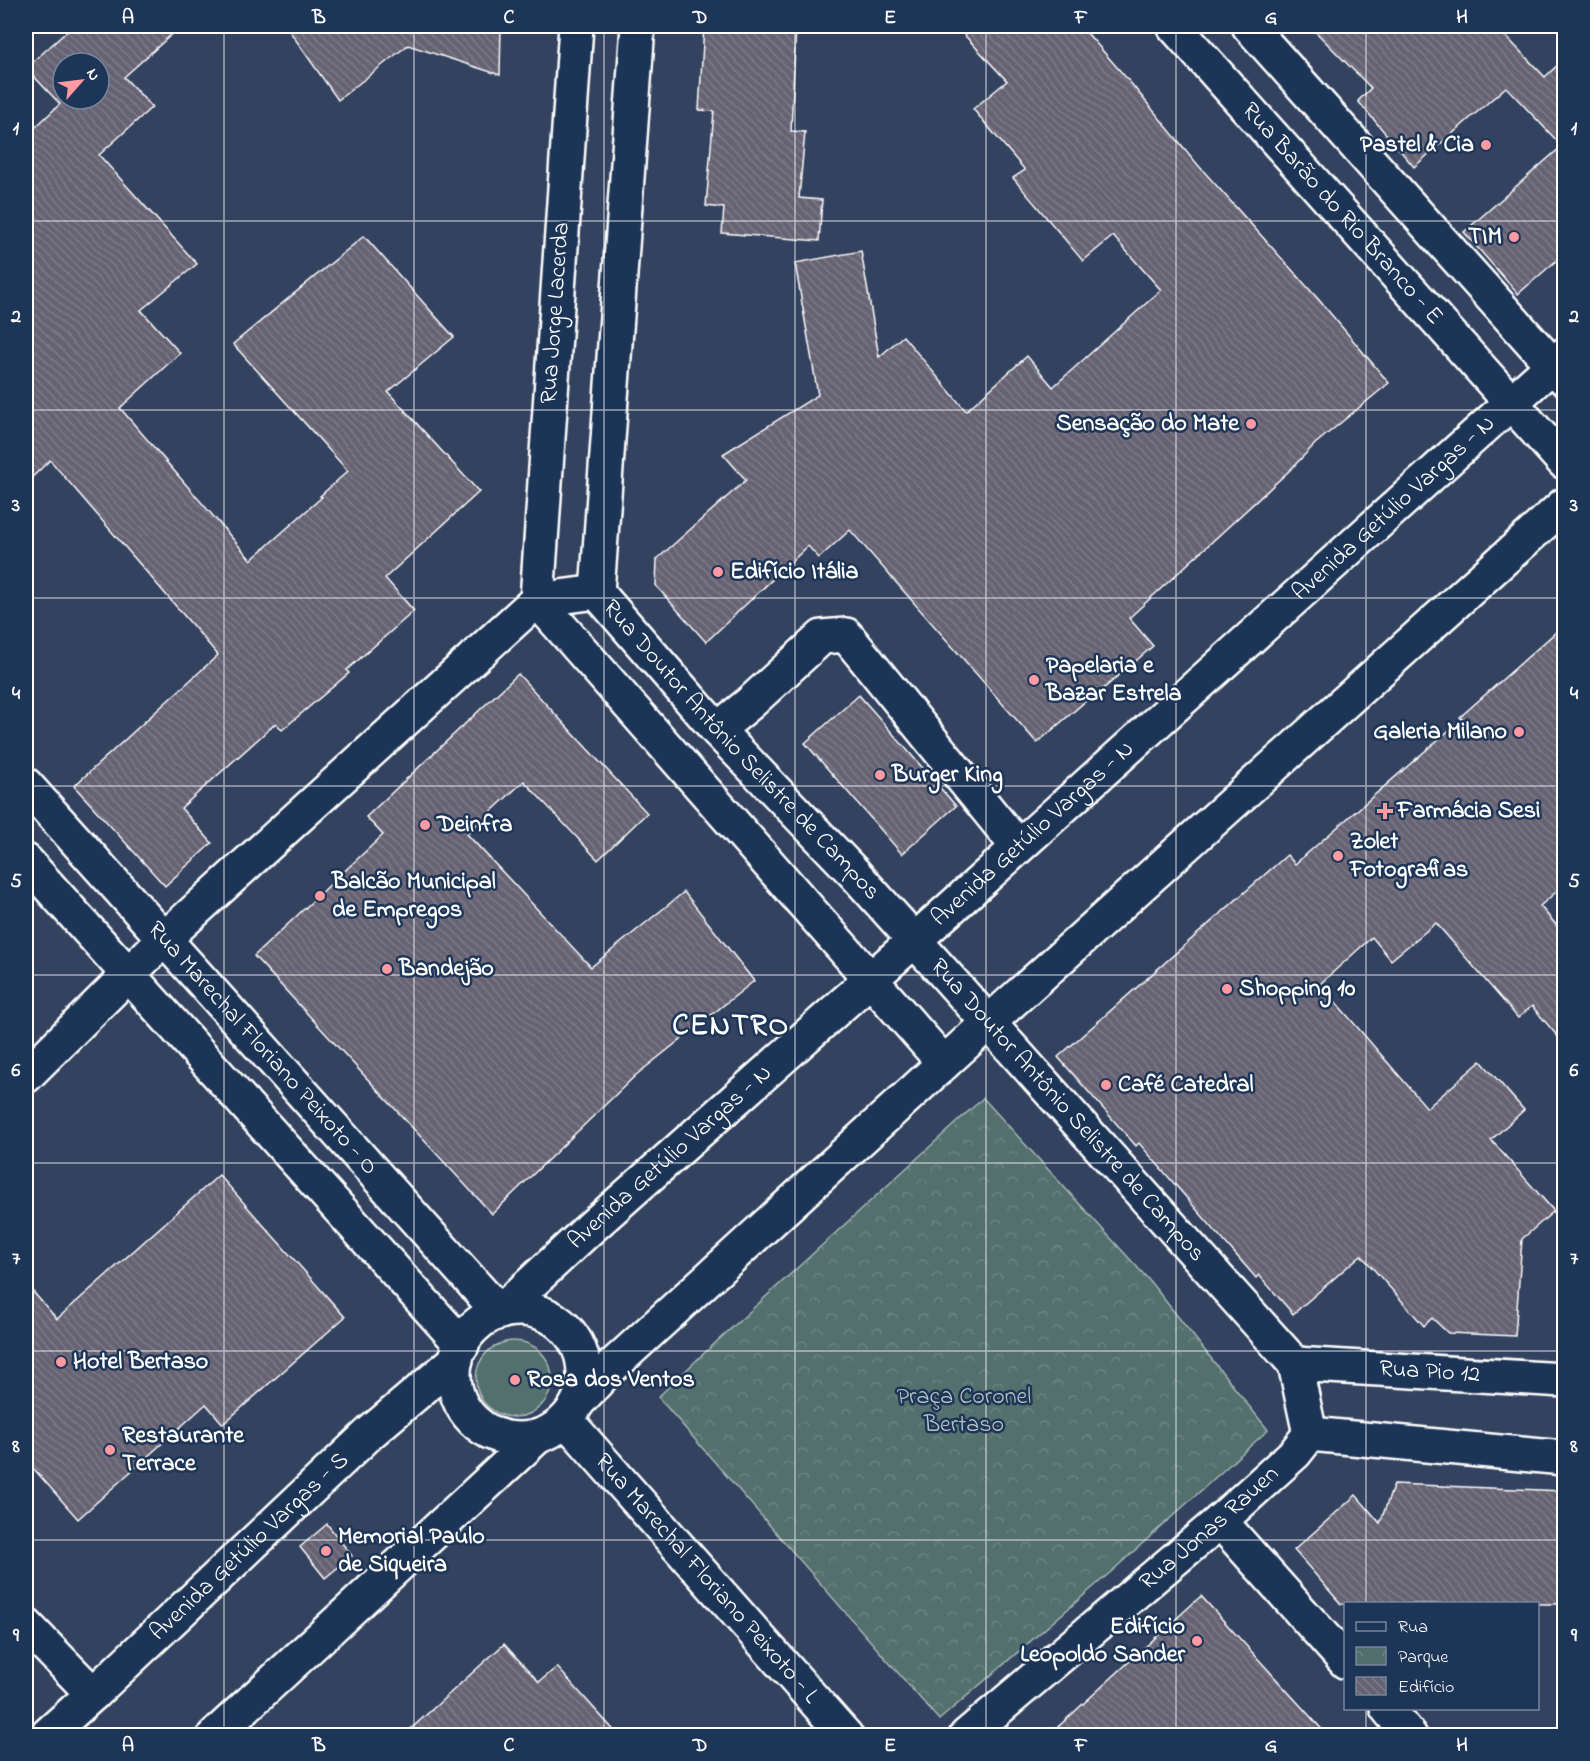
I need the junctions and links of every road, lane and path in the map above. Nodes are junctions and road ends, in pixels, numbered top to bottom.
1 (576, 26) edge
2 (638, 26) edge
3 (1174, 26) edge
4 (1249, 26) edge
5 (1561, 366) edge
6 (1511, 402) junction
7 (1564, 462) edge
8 (1564, 505) edge
9 (597, 592) junction
10 (537, 600) junction
11 (717, 730) junction
12 (26, 785) edge
13 (1018, 847) junction
14 (26, 861) edge
15 (164, 939) junction
16 (915, 940) junction
17 (128, 975) junction
18 (870, 980) junction
19 (988, 1023) junction
20 (944, 1063) junction
21 (26, 1076) edge
22 (499, 1312) junction
23 (459, 1352) junction
24 (1295, 1364) junction
25 (1564, 1380) edge
26 (573, 1411) junction
27 (1310, 1434) junction
28 (537, 1437) junction
29 (1564, 1458) edge
30 (1220, 1521) junction
31 (26, 1625) edge
32 (1344, 1660) edge
33 (93, 1694) junction
34 (1389, 1710) edge
35 (46, 1736) edge
36 (214, 1736) edge
37 (846, 1736) edge
38 (966, 1736) edge
39 (1410, 1736) edge

1 - 10 street, Rua Jorge Lacerda
2 - 9 street
3 - 6 street, Rua Barão do Rio Branco - E
4 - 5 street
5 - 6 street, Avenida Getúlio Vargas - N
6 - 7 street, Rua Barão do Rio Branco - E
6 - 13 street, Avenida Getúlio Vargas - N
8 - 19 street
9 - 10 street
9 - 11 street, Rua Doutor Antônio Selistre de Campos
10 - 15 street
10 - 18 street
11 - 13 street
11 - 16 street, Rua Doutor Antônio Selistre de Campos
12 - 15 street, Rua Marechal Floriano Peixoto - O
13 - 16 street, Avenida Getúlio Vargas - N
14 - 17 street, Rua Marechal Floriano Peixoto - O
15 - 17 street
15 - 22 street, Rua Marechal Floriano Peixoto - O
16 - 18 street, Avenida Getúlio Vargas - N
16 - 19 street, Rua Doutor Antônio Selistre de Campos
17 - 21 street
17 - 23 street, Rua Marechal Floriano Peixoto - O
18 - 20 street
18 - 22 street, Avenida Getúlio Vargas - N
19 - 20 street
19 - 24 street, Rua Doutor Antônio Selistre de Campos
20 - 26 street
22 - 23 street
22 - 26 street
23 - 28 street
23 - 33 street, Avenida Getúlio Vargas - S
24 - 25 street, Rua Pio 12
24 - 27 street
26 - 28 street
26 - 37 street, Rua Marechal Floriano Peixoto - L
27 - 29 street
27 - 30 street, Rua Jonas Rauen
28 - 36 street
30 - 32 street
30 - 38 street, Rua Jonas Rauen
31 - 33 street
33 - 35 street, Avenida Getúlio Vargas - S
34 - 39 street

